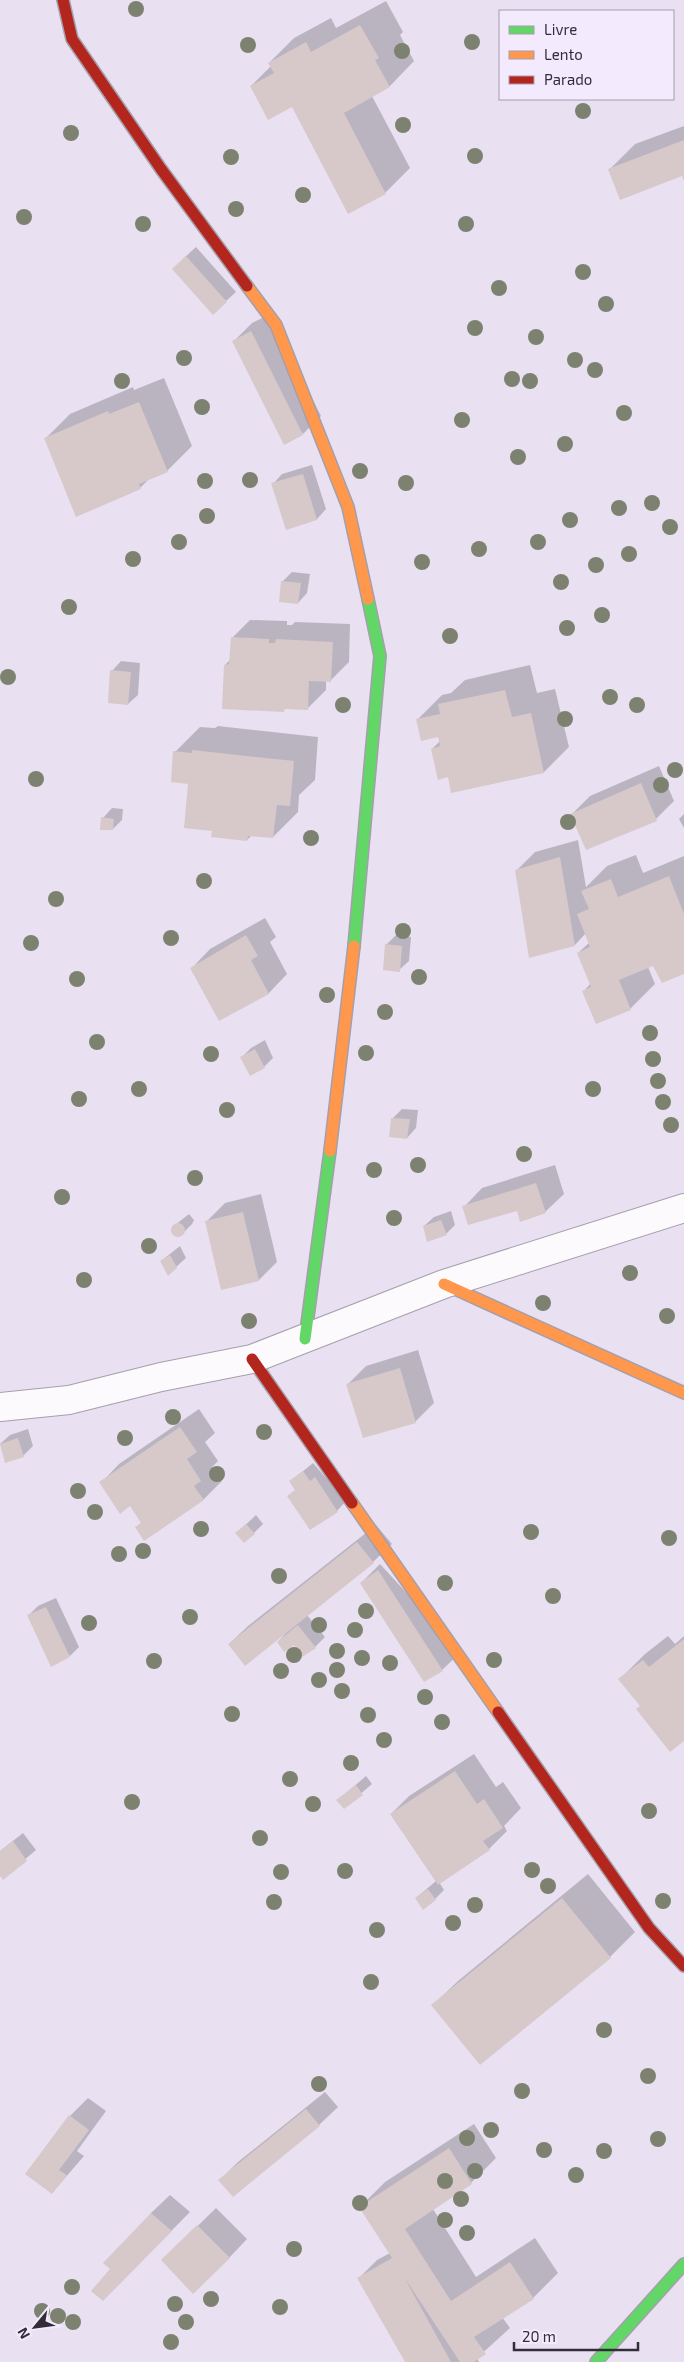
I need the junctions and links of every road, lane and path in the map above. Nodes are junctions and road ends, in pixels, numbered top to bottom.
1 (64, 0) edge
2 (684, 1208) edge
3 (444, 1284) junction
4 (305, 1339) junction
5 (252, 1359) junction
6 (684, 1393) edge
7 (0, 1407) edge
8 (684, 1966) edge
9 (684, 2264) edge
10 (596, 2362) edge

1 - 4 street
2 - 3 street
3 - 4 street
3 - 6 street
4 - 5 street
5 - 7 street
5 - 8 street
9 - 10 street

